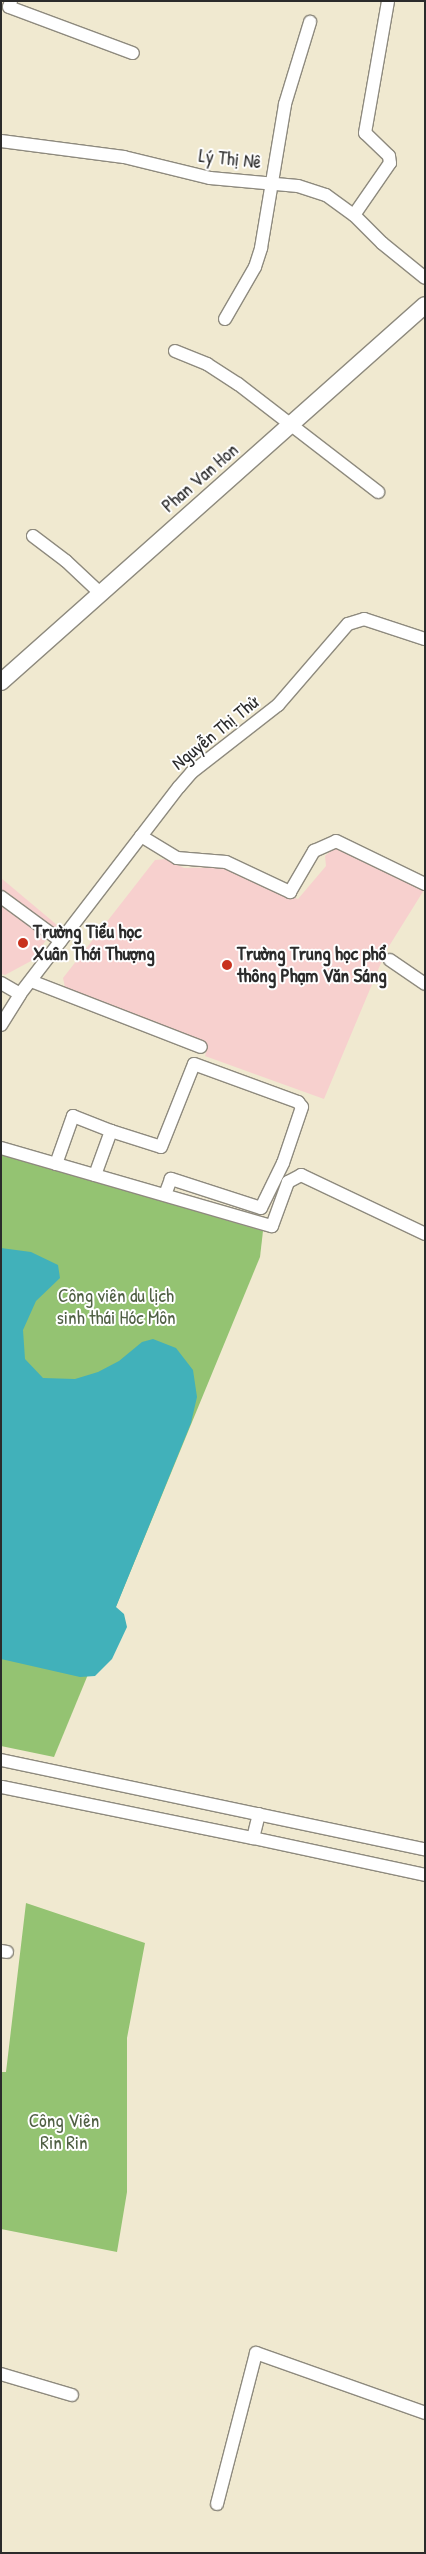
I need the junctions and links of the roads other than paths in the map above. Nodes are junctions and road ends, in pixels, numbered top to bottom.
1 (11, 1) edge
2 (388, 1) edge
3 (310, 22) dead end
4 (133, 54) dead end
5 (1, 140) edge
6 (273, 182) junction
7 (354, 215) junction
8 (425, 278) edge
9 (425, 304) edge
10 (226, 319) dead end
11 (175, 351) dead end
12 (289, 426) junction
13 (378, 492) dead end
14 (33, 536) dead end
15 (100, 593) junction
16 (425, 639) edge
17 (1, 682) edge
18 (141, 836) junction
19 (425, 884) edge
20 (1, 897) edge
21 (61, 941) junction
22 (390, 960) dead end
23 (31, 981) junction
24 (1, 983) edge
25 (425, 984) edge
26 (20, 994) junction
27 (1, 1025) edge
28 (201, 1047) dead end
29 (111, 1131) junction
30 (1, 1148) edge
31 (56, 1164) junction
32 (95, 1175) junction
33 (165, 1195) junction
34 (425, 1234) edge
35 (1, 1760) edge
36 (2, 1787) edge
37 (259, 1814) junction
38 (253, 1838) junction
39 (425, 1849) edge
40 (425, 1875) edge
41 (1, 2374) edge
42 (72, 2395) dead end
43 (425, 2413) edge
44 (217, 2504) dead end

1 - 4 street
2 - 7 street
3 - 6 street
5 - 6 street, Lý Thị Nê
6 - 7 street, Lý Thị Nê
6 - 10 street
7 - 8 street, Lý Thị Nê
9 - 12 main road, Phan Van Hon
11 - 12 street
12 - 13 street
12 - 15 main road, Phan Van Hon
14 - 15 street
15 - 17 main road, Phan Van Hon
16 - 18 street, Nguyễn Thị Thử
18 - 19 street
18 - 21 street, Nguyễn Thị Thử
20 - 21 street
21 - 23 street, Nguyễn Thị Thử
22 - 25 street
23 - 26 street, Nguyễn Thị Thử
23 - 28 street
24 - 26 street
26 - 27 street, Nguyễn Thị Thử
29 - 31 street
29 - 32 street
29 - 33 street
30 - 31 street
31 - 32 street
32 - 33 street
33 - 34 street
35 - 37 street
36 - 38 street
37 - 38 street
37 - 39 street
38 - 40 street
41 - 42 street
43 - 44 street

